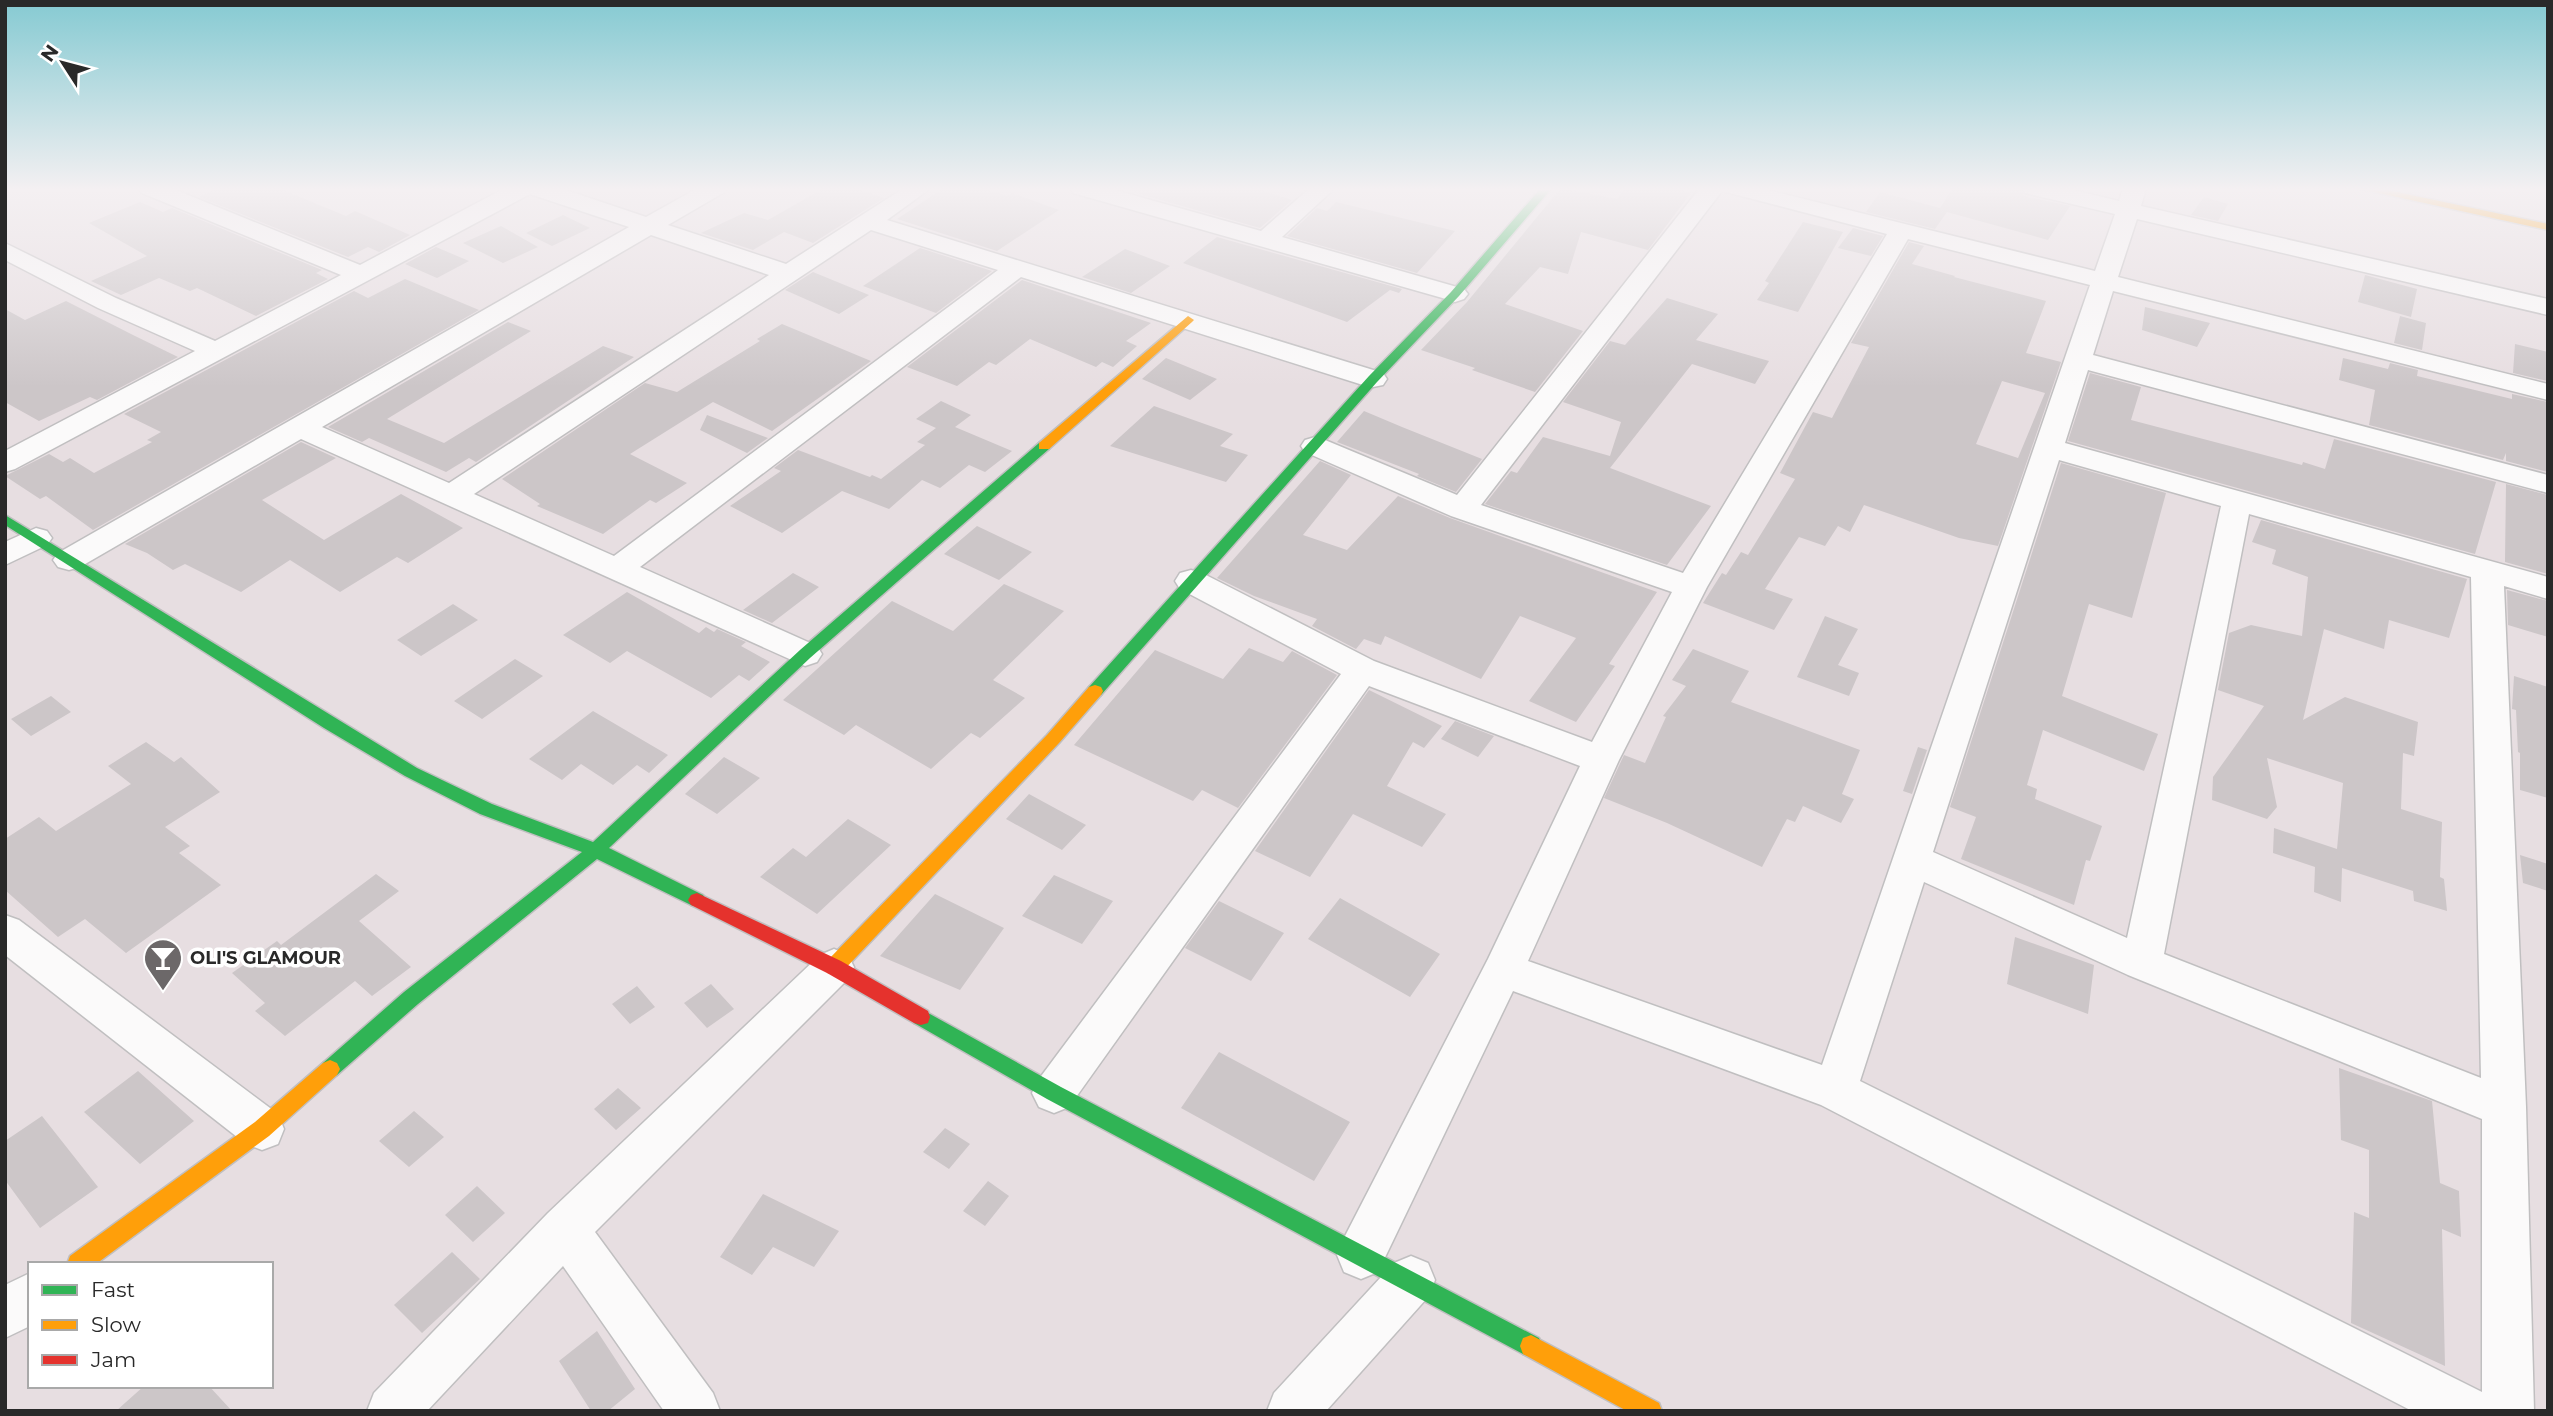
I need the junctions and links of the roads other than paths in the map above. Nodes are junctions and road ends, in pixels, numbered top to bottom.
1 (13, 254) edge
2 (312, 254) edge
3 (399, 254) edge
4 (602, 254) edge
5 (730, 254) edge
6 (820, 254) edge
7 (972, 254) edge
8 (1312, 254) edge
9 (1490, 254) edge
10 (1661, 254) edge
11 (1887, 254) edge
12 (1995, 254) edge
13 (2113, 254) edge
14 (2344, 254) edge
15 (1017, 268) junction
16 (361, 274) junction
17 (790, 274) junction
18 (2104, 281) junction
19 (1455, 294) junction
20 (2548, 307) edge
21 (1188, 320) junction
22 (217, 351) junction
23 (2078, 359) junction
24 (1373, 379) junction
25 (2548, 392) edge
26 (301, 428) junction
27 (1315, 446) junction
28 (2049, 448) junction
29 (5, 463) edge
30 (2548, 484) edge
31 (451, 495) junction
32 (2237, 500) junction
33 (1462, 509) junction
34 (5, 519) edge
35 (36, 538) junction
36 (5, 555) edge
37 (69, 560) junction
38 (617, 569) junction
39 (2487, 571) junction
40 (1191, 581) junction
41 (1691, 587) junction
42 (2548, 588) edge
43 (805, 653) junction
44 (1362, 670) junction
45 (1601, 760) junction
46 (596, 850) junction
47 (1912, 859) junction
48 (5, 932) edge
49 (2142, 963) junction
50 (834, 967) junction
51 (1503, 970) junction
52 (1835, 1090) junction
53 (1054, 1093) junction
54 (2504, 1107) junction
55 (262, 1129) junction
56 (565, 1229) junction
57 (1361, 1255) junction
58 (81, 1262) edge
59 (1411, 1280) junction
60 (28, 1298) edge
61 (5, 1314) edge
62 (392, 1411) edge
63 (695, 1411) edge
64 (1292, 1411) edge
65 (1651, 1411) edge
66 (2466, 1411) edge
67 (2508, 1411) edge

1 - 22 street
2 - 16 street
3 - 16 street
4 - 26 street
5 - 17 street
6 - 17 street
7 - 15 street
8 - 19 street
9 - 19 street
10 - 33 street
11 - 41 street
12 - 18 street
13 - 18 street
14 - 20 street
15 - 21 street
15 - 38 street
16 - 22 street
17 - 31 street
18 - 23 street
18 - 25 street
19 - 24 street
21 - 24 street
21 - 43 street
22 - 29 street
23 - 28 street
23 - 30 street
24 - 27 street
26 - 31 street
26 - 37 street
27 - 33 street
27 - 40 street
28 - 32 street
28 - 47 street
31 - 38 street
32 - 39 street
32 - 49 street
33 - 41 street
34 - 35 street
35 - 36 street
35 - 37 street
37 - 46 street
38 - 43 street
39 - 42 street
39 - 54 street
40 - 44 street
40 - 50 street
41 - 45 street
43 - 46 street
44 - 45 street
44 - 53 street
45 - 51 street
46 - 50 street
46 - 55 street
47 - 49 street
47 - 52 street
48 - 55 street
49 - 54 street
50 - 53 street
50 - 56 street
51 - 52 street
51 - 57 street
52 - 66 street
53 - 57 street
54 - 67 street
55 - 58 street
56 - 62 street
56 - 63 street
57 - 59 street
59 - 64 street
59 - 65 street
60 - 61 street

